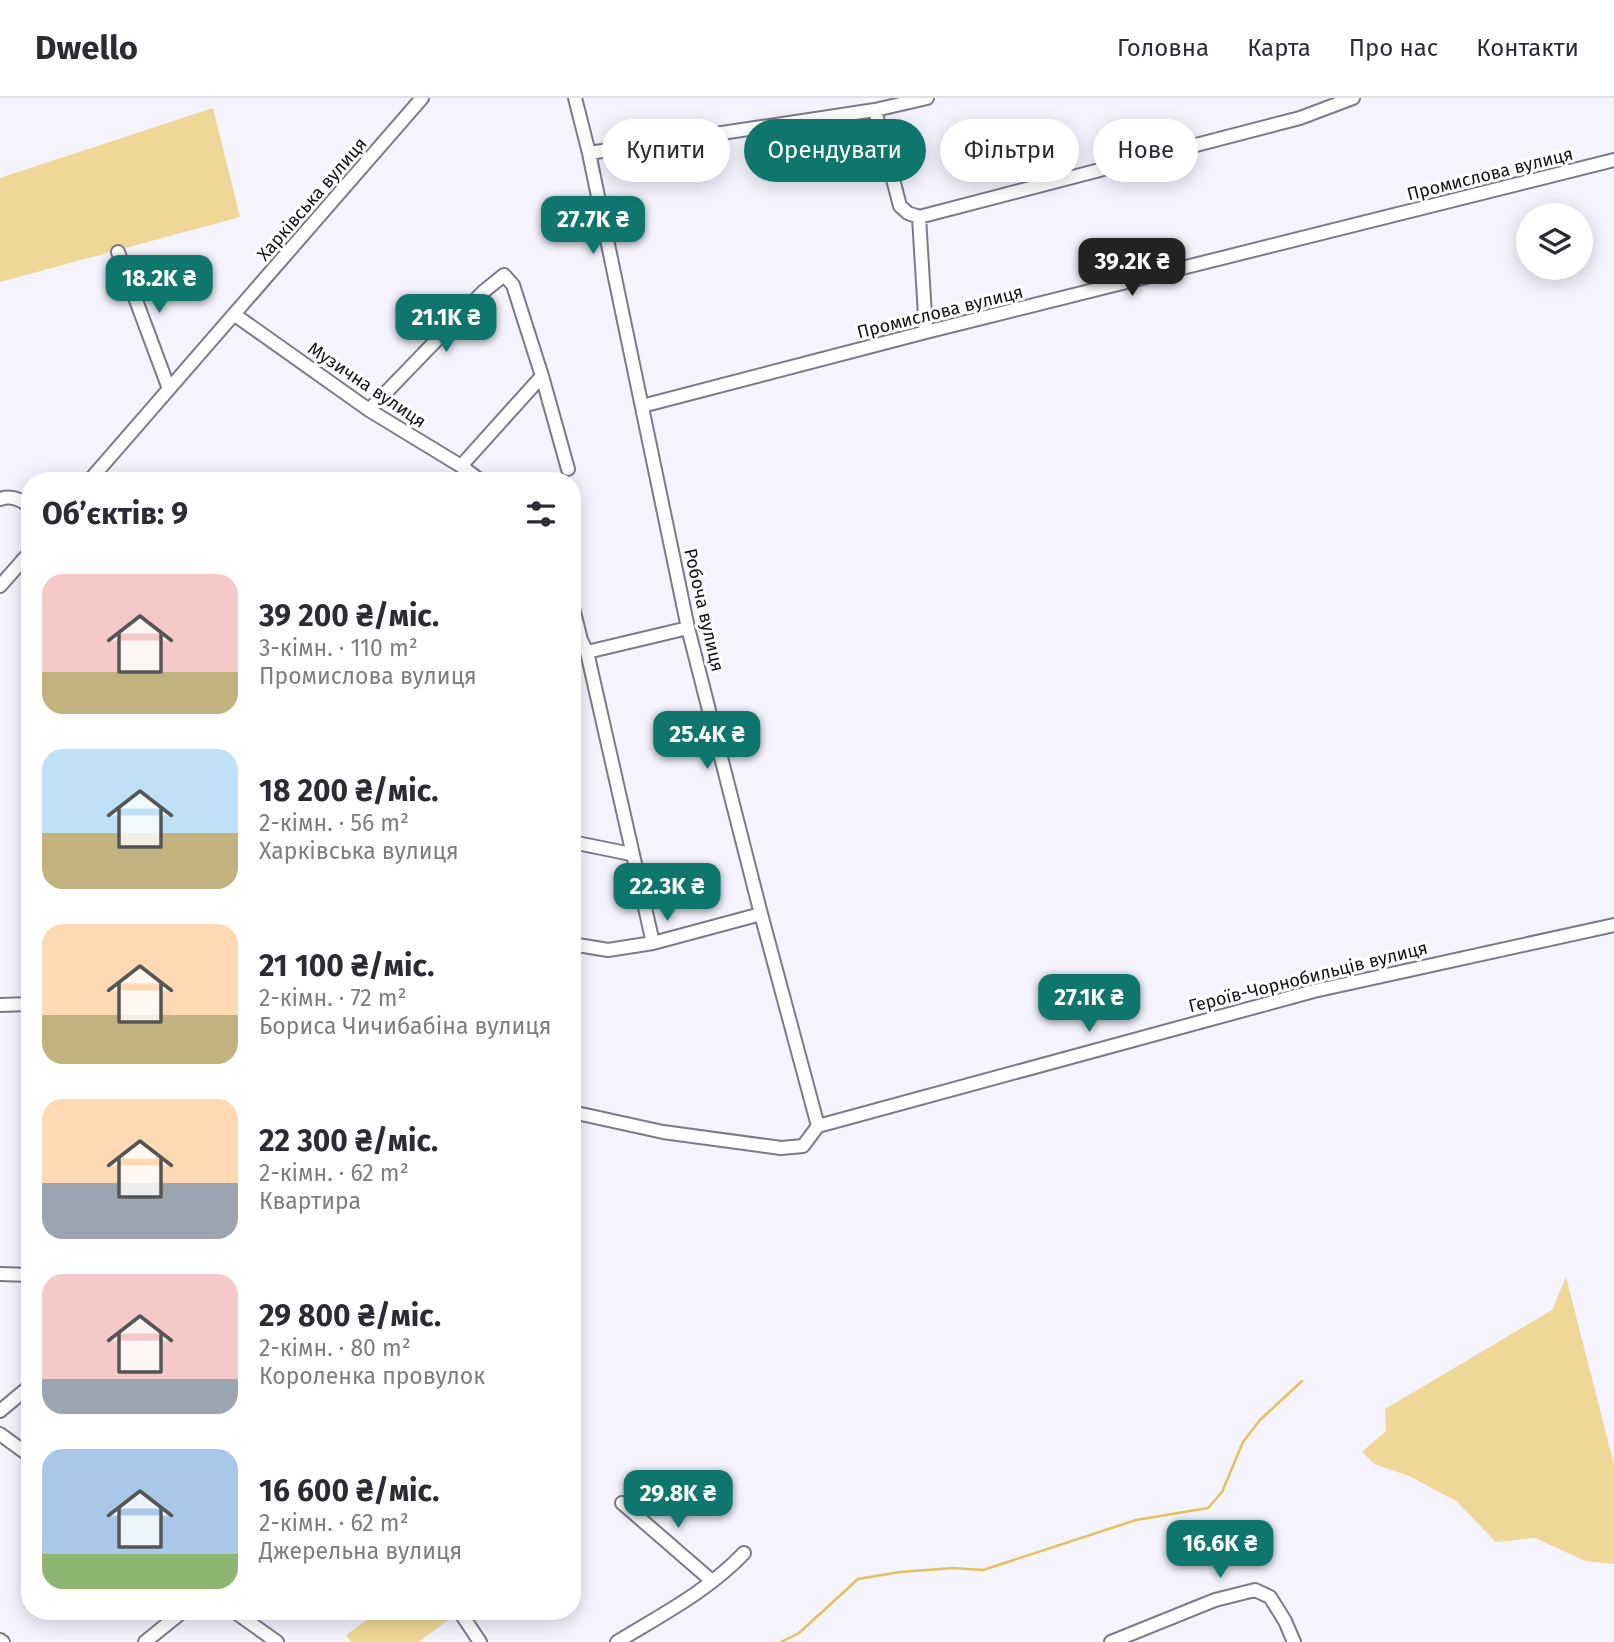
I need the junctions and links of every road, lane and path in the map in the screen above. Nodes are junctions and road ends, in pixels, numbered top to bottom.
1 (422, 98) edge
2 (575, 98) edge
3 (927, 98) edge
4 (1353, 98) edge
5 (875, 110) junction
6 (589, 153) junction
7 (1614, 160) edge
8 (919, 217) junction
9 (118, 252) dead end
10 (235, 315) junction
11 (926, 332) junction
12 (542, 376) junction
13 (169, 389) junction
14 (642, 406) junction
15 (369, 410) junction
16 (461, 466) junction
17 (568, 469) dead end
18 (97, 472) edge
19 (469, 472) edge
20 (0, 499) edge
21 (21, 499) edge
22 (21, 562) edge
23 (0, 586) edge
24 (688, 628) junction
25 (581, 646) edge
26 (581, 650) edge
27 (581, 844) edge
28 (631, 854) junction
29 (761, 914) junction
30 (1614, 925) edge
31 (653, 943) junction
32 (581, 946) edge
33 (21, 1004) edge
34 (0, 1005) edge
35 (581, 1114) edge
36 (818, 1126) junction
37 (0, 1274) edge
38 (21, 1275) edge
39 (21, 1394) edge
40 (0, 1412) edge
41 (0, 1434) edge
42 (21, 1449) edge
43 (622, 1503) dead end
44 (744, 1553) dead end
45 (712, 1581) junction
46 (172, 1620) edge
47 (246, 1620) edge
48 (465, 1620) edge
49 (145, 1642) edge
50 (277, 1642) edge
51 (480, 1642) edge
52 (617, 1642) edge
53 (1111, 1642) edge
54 (1294, 1642) edge

1 - 10 street, Харківська вулиця
2 - 6 street, Робоча вулиця
3 - 5 street
4 - 8 street
5 - 6 street
5 - 8 street
6 - 14 street, Робоча вулиця
7 - 11 street, Промислова вулиця
8 - 11 street
9 - 13 street
10 - 13 street, Харківська вулиця
10 - 15 street, Музична вулиця
11 - 14 street, Промислова вулиця
12 - 15 street
12 - 16 street
12 - 17 street
13 - 18 street, Харківська вулиця
14 - 24 street, Робоча вулиця
15 - 16 street, Музична вулиця
16 - 19 street, Музична вулиця
20 - 21 street
22 - 23 street
24 - 25 street
24 - 29 street, Робоча вулиця
26 - 28 street
27 - 28 street
28 - 31 street
29 - 31 street
29 - 36 street, Робоча вулиця
30 - 36 street, Героїв-Чорнобильців вулиця
31 - 32 street
33 - 34 street
35 - 36 street, Героїв-Чорнобильців вулиця
37 - 38 street
39 - 40 street
41 - 42 street
43 - 45 street
44 - 45 street
45 - 52 street
46 - 49 street
47 - 50 street
48 - 51 street
53 - 54 street

